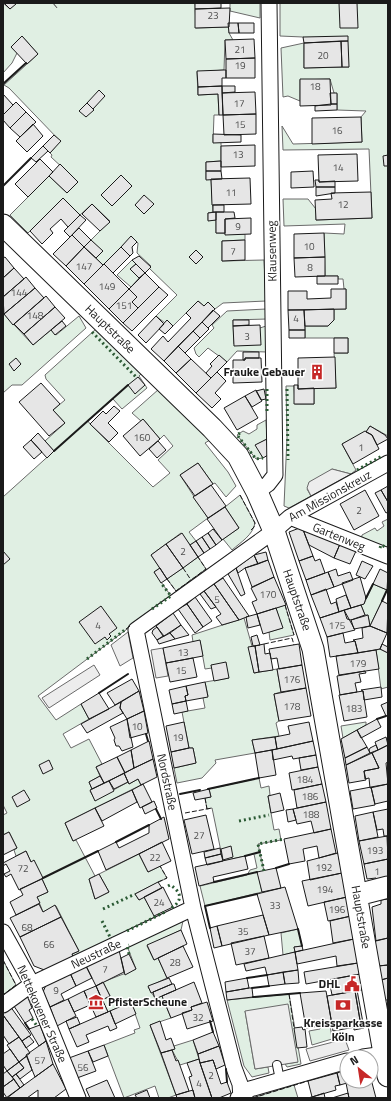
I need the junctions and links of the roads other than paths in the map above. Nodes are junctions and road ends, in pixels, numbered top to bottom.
1 (269, 3) edge
2 (3, 224) edge
3 (388, 464) edge
4 (257, 492) junction
5 (290, 517) junction
6 (274, 531) junction
7 (388, 556) edge
8 (388, 887) edge
9 (357, 895) junction
10 (193, 908) junction
11 (3, 932) edge
12 (32, 984) junction
13 (3, 1005) edge
14 (384, 1054) junction
15 (379, 1055) edge
16 (339, 1063) edge
17 (276, 1066) dead end
18 (388, 1076) edge
19 (280, 1080) junction
20 (240, 1097) edge
21 (78, 1098) edge

1 - 4 street, Klausenweg
2 - 4 main road, Hauptstraße
3 - 5 street, Am Missionskreuz
4 - 6 main road, Hauptstraße
5 - 6 street, Am Missionskreuz
5 - 7 street, Gartenweg
6 - 9 main road, Hauptstraße
6 - 10 street, Nordstraße
8 - 9 main road
9 - 14 main road, Hauptstraße
10 - 12 street, Neustraße
10 - 20 street, Nordstraße
11 - 12 street, Nettekovener Straße
12 - 13 street, Neustraße
12 - 21 street, Nettekovener Straße
14 - 15 street
14 - 18 main road, Hauptstraße
16 - 19 street
17 - 19 lane
19 - 20 street

